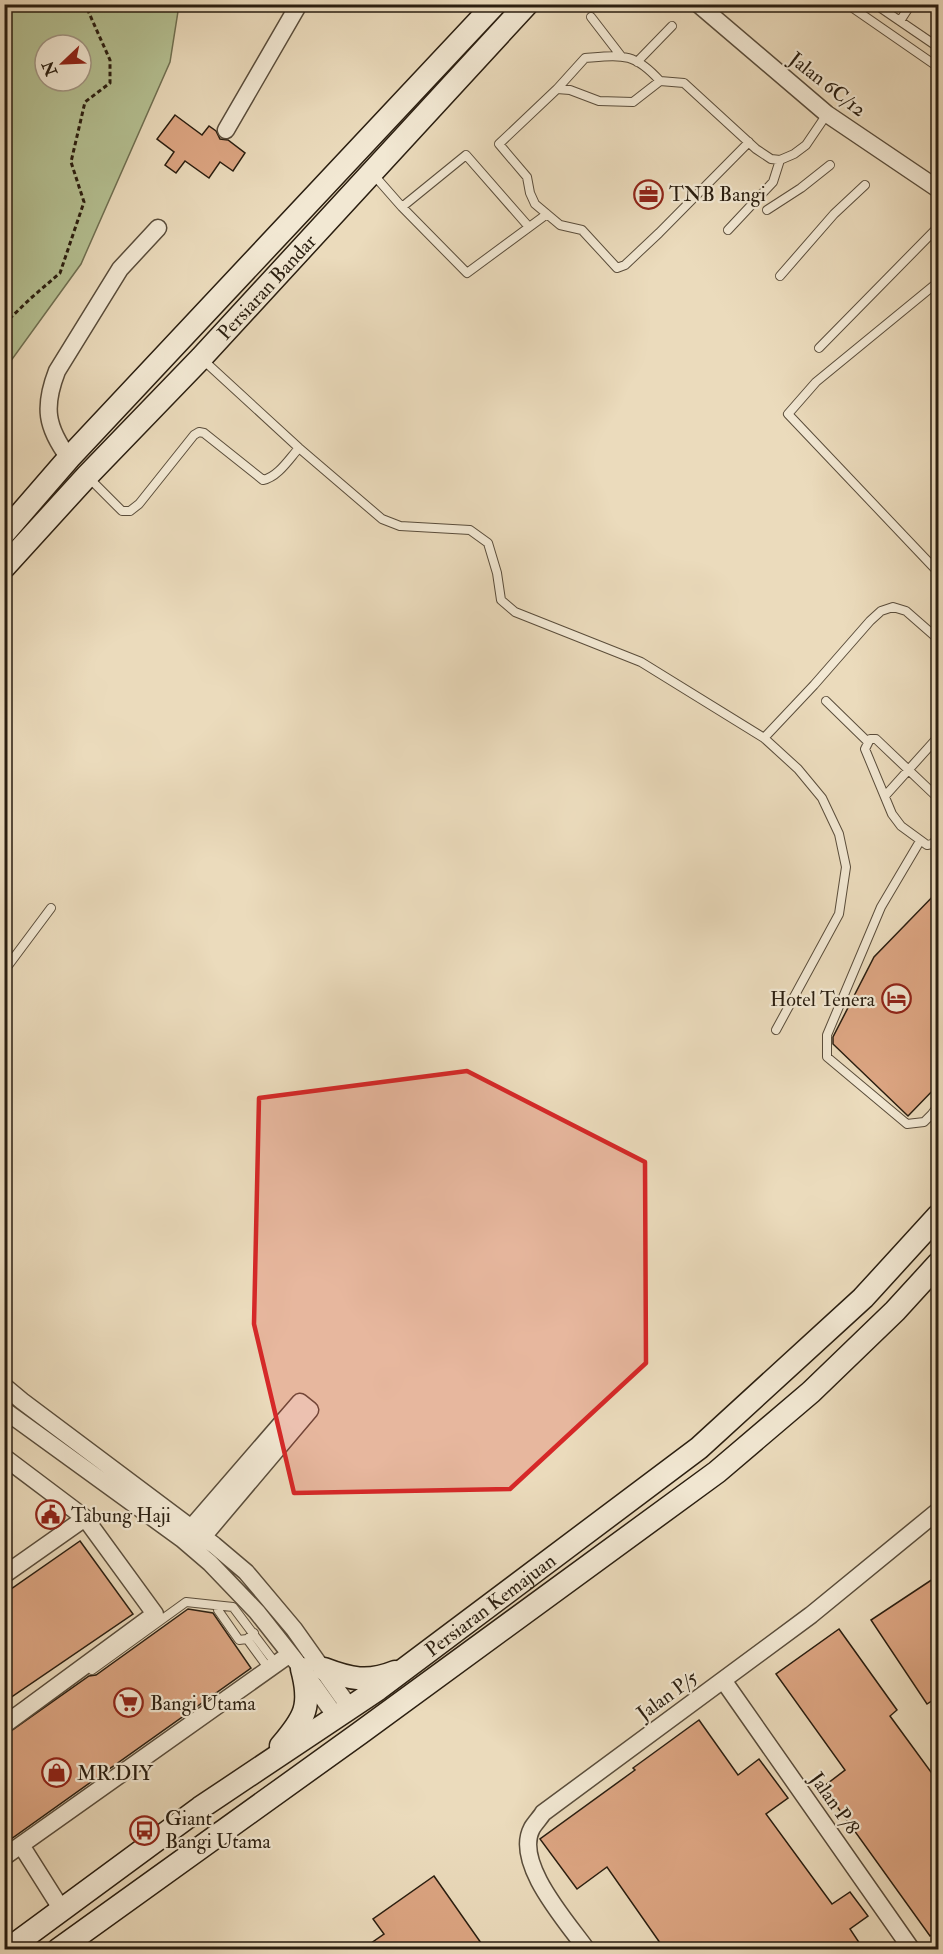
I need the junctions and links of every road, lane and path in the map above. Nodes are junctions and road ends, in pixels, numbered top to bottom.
1 (85, 4) edge
2 (299, 4) edge
3 (495, 4) edge
4 (526, 4) edge
5 (698, 4) edge
6 (847, 4) edge
7 (876, 4) edge
8 (911, 4) edge
9 (591, 17) dead end
10 (900, 21) junction
11 (672, 26) dead end
12 (939, 47) edge
13 (621, 56) junction
14 (637, 62) junction
15 (939, 67) edge
16 (660, 81) junction
17 (557, 89) junction
18 (827, 114) junction
19 (226, 130) dead end
20 (749, 142) junction
21 (780, 160) junction
22 (830, 165) dead end
23 (372, 173) junction
24 (865, 185) dead end
25 (939, 189) edge
26 (402, 207) junction
27 (766, 210) dead end
28 (547, 214) junction
29 (529, 227) junction
30 (939, 227) edge
31 (158, 228) dead end
32 (728, 230) dead end
33 (780, 276) dead end
34 (939, 282) edge
35 (4, 324) edge
36 (819, 348) dead end
37 (201, 358) junction
38 (299, 448) junction
39 (69, 458) junction
40 (87, 476) junction
41 (4, 533) edge
42 (4, 567) edge
43 (939, 573) edge
44 (939, 639) edge
45 (826, 701) dead end
46 (939, 736) edge
47 (764, 738) junction
48 (868, 742) junction
49 (910, 769) junction
50 (885, 796) junction
51 (939, 798) edge
52 (938, 840) edge
53 (920, 841) junction
54 (51, 908) dead end
55 (4, 971) edge
56 (776, 1030) dead end
57 (939, 1106) edge
58 (935, 1117) edge
59 (939, 1216) edge
60 (939, 1264) edge
61 (5, 1388) edge
62 (22, 1401) junction
63 (6, 1414) edge
64 (4, 1457) edge
65 (939, 1511) edge
66 (85, 1518) junction
67 (192, 1538) junction
68 (4, 1575) edge
69 (218, 1606) junction
70 (258, 1635) junction
71 (494, 1635) junction
72 (292, 1665) junction
73 (408, 1667) junction
74 (723, 1680) junction
75 (344, 1716) junction
76 (4, 1725) edge
77 (4, 1734) edge
78 (262, 1767) junction
79 (258, 1806) junction
80 (21, 1845) junction
81 (4, 1857) edge
82 (62, 1910) junction
83 (7, 1950) edge
84 (58, 1950) edge
85 (588, 1950) edge
86 (912, 1950) edge

1 - 35 path
2 - 19 street
3 - 39 main road, Persiaran Bandar
4 - 23 main road, Persiaran Bandar
5 - 18 street, Jalan 6C/12
6 - 15 lane
7 - 10 lane
8 - 10 lane
9 - 13 lane
10 - 12 lane
11 - 14 lane
13 - 14 lane
13 - 17 lane
14 - 16 lane
16 - 17 lane
16 - 20 lane
17 - 28 lane
18 - 21 lane
18 - 25 street, Jalan 6C/12
20 - 21 lane
20 - 28 lane
21 - 32 lane
22 - 27 lane
23 - 26 lane
23 - 37 main road, Persiaran Bandar
24 - 33 lane
26 - 29 lane
26 - 29 lane
28 - 29 lane
30 - 36 lane
31 - 39 street
34 - 43 lane
37 - 38 lane
37 - 40 main road, Persiaran Bandar
38 - 40 lane
38 - 47 lane
39 - 41 main road, Persiaran Bandar
40 - 42 main road, Persiaran Bandar
44 - 47 lane
45 - 48 lane
46 - 49 lane
47 - 56 lane
48 - 49 lane
48 - 50 lane
49 - 50 lane
49 - 51 lane
50 - 53 lane
52 - 53 lane
53 - 58 lane
54 - 55 lane
57 - 58 lane
59 - 73 main road, Persiaran Kemajuan
60 - 71 main road, Persiaran Kemajuan
61 - 62 street
62 - 63 street
62 - 67 street
63 - 67 street
64 - 66 street
65 - 74 street, Jalan P/5
66 - 68 street
66 - 76 street
67 - 67 street
67 - 70 street
67 - 72 street
69 - 70 lane
69 - 70 lane
69 - 77 lane
70 - 72 street
70 - 72 lane
71 - 75 main road
71 - 79 main road, Persiaran Kemajuan
72 - 73 main road
72 - 75 street
72 - 78 main road
72 - 80 street
73 - 75 main road, Persiaran Kemajuan
74 - 85 street, Jalan P/5
74 - 86 street, Jalan P/8
75 - 78 main road, Persiaran Kemajuan
75 - 79 main road
78 - 82 main road, Persiaran Kemajuan
79 - 84 main road, Persiaran Kemajuan
80 - 81 street
80 - 82 street
82 - 83 main road, Persiaran Kemajuan

